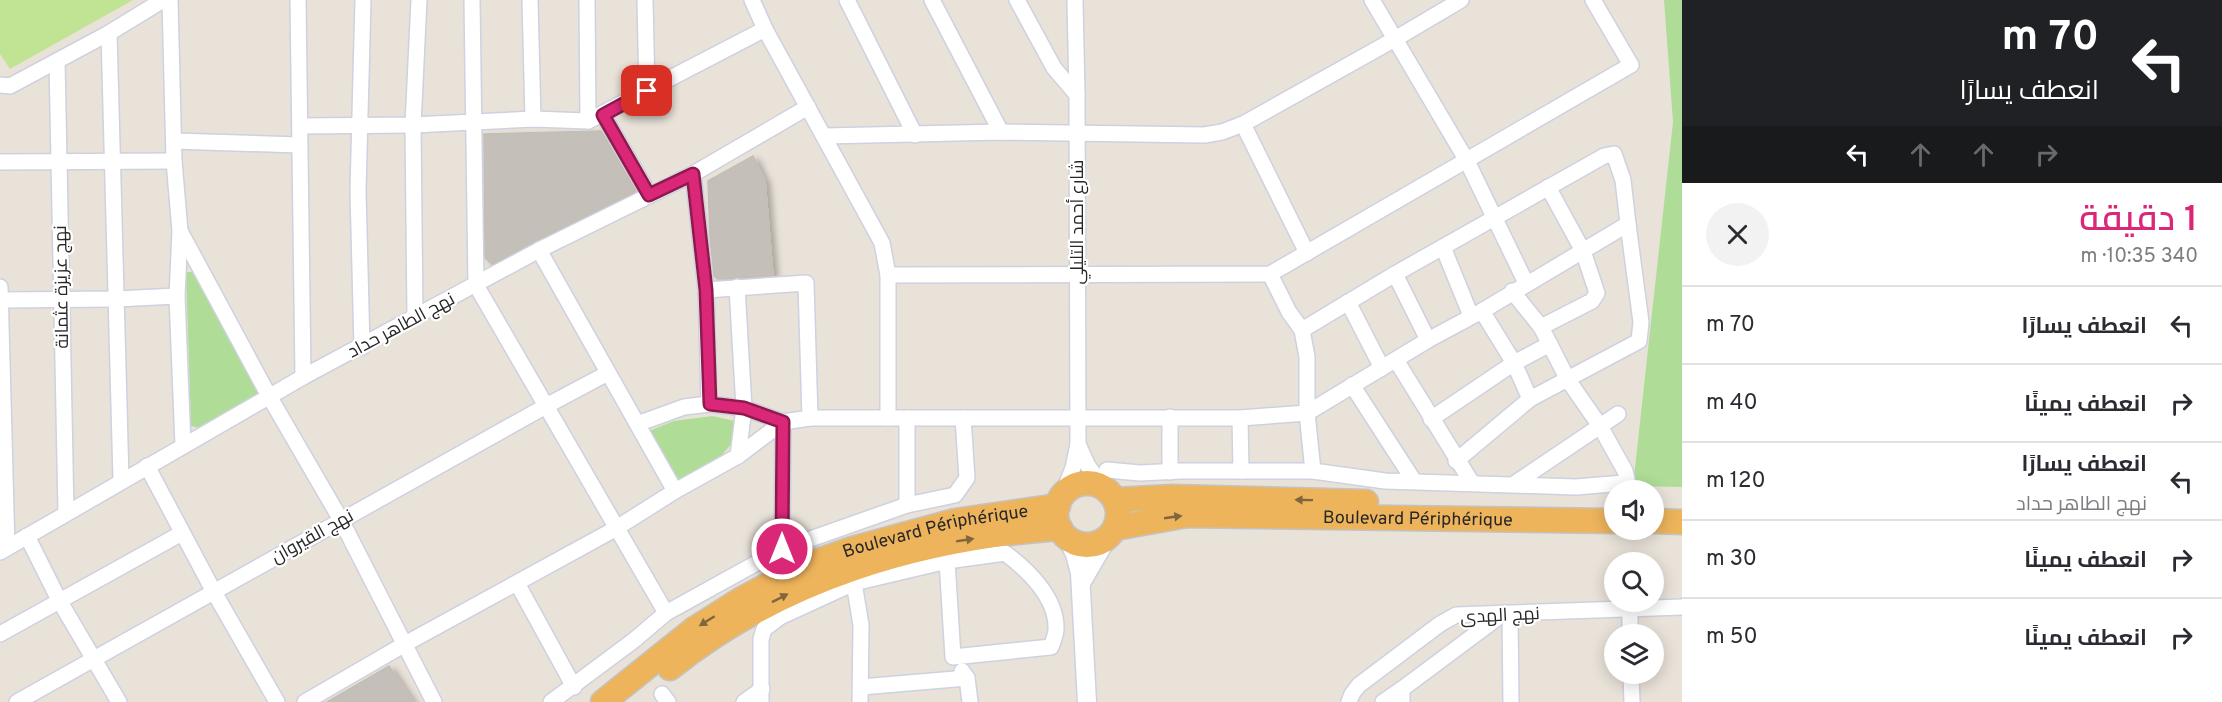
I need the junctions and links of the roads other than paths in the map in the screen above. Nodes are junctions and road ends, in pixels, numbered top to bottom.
1 (163, 0) edge
2 (170, 0) edge
3 (297, 0) edge
4 (363, 0) edge
5 (419, 0) edge
6 (472, 0) edge
7 (530, 0) edge
8 (587, 0) edge
9 (645, 0) edge
10 (752, 0) edge
11 (847, 0) edge
12 (932, 0) edge
13 (1017, 0) edge
14 (1075, 0) edge
15 (1372, 0) edge
16 (1461, 0) edge
17 (1593, 0) edge
18 (765, 29) junction
19 (109, 33) junction
20 (1395, 39) junction
21 (57, 61) junction
22 (0, 85) edge
23 (647, 91) junction
24 (1077, 95) junction
25 (808, 107) junction
26 (603, 115) junction
27 (532, 118) junction
28 (474, 121) junction
29 (588, 121) junction
30 (1244, 124) junction
31 (413, 125) junction
32 (300, 126) junction
33 (361, 126) junction
34 (1001, 132) junction
35 (1076, 133) junction
36 (915, 135) junction
37 (825, 136) junction
38 (174, 141) junction
39 (298, 145) junction
40 (174, 161) junction
41 (1467, 161) junction
42 (0, 162) edge
43 (111, 162) junction
44 (59, 163) junction
45 (693, 174) junction
46 (1548, 187) junction
47 (649, 195) junction
48 (1495, 218) junction
49 (1628, 224) junction
50 (180, 231) junction
51 (1443, 247) junction
52 (539, 250) junction
53 (1583, 251) junction
54 (1307, 253) junction
55 (1270, 274) junction
56 (1395, 274) junction
57 (888, 275) junction
58 (1077, 275) junction
59 (1526, 283) junction
60 (476, 285) junction
61 (737, 287) junction
62 (706, 290) junction
63 (1512, 291) junction
64 (0, 294) edge
65 (177, 296) junction
66 (62, 299) junction
67 (116, 299) junction
68 (1348, 302) junction
69 (1476, 313) junction
70 (415, 317) junction
71 (1541, 327) junction
72 (1302, 330) junction
73 (1428, 340) junction
74 (1550, 344) junction
75 (362, 346) junction
76 (1396, 360) junction
77 (1514, 363) junction
78 (1382, 368) junction
79 (608, 373) junction
80 (303, 377) junction
81 (1568, 380) junction
82 (1352, 386) junction
83 (2, 388) edge
84 (269, 396) junction
85 (1530, 399) junction
86 (710, 404) junction
87 (546, 406) junction
88 (744, 408) junction
89 (1307, 413) junction
90 (1618, 414) dead end
91 (1170, 417) junction
92 (810, 418) junction
93 (888, 418) junction
94 (907, 418) junction
95 (963, 418) junction
96 (1078, 418) junction
97 (1240, 418) junction
98 (1431, 419) junction
99 (783, 422) junction
100 (637, 424) junction
101 (1600, 426) junction
102 (1078, 444) junction
103 (183, 445) junction
104 (738, 456) junction
105 (1456, 460) junction
106 (3, 464) edge
107 (147, 466) junction
108 (1241, 471) junction
109 (1313, 471) junction
110 (1170, 472) junction
111 (121, 480) junction
112 (1414, 481) junction
113 (1472, 483) junction
114 (1514, 484) junction
115 (1108, 486) junction
116 (675, 491) junction
117 (907, 505) junction
118 (1604, 508) edge
119 (1664, 509) edge
120 (1682, 509) edge
121 (66, 513) junction
122 (1061, 517) junction
123 (341, 520) junction
124 (1604, 521) edge
125 (1664, 521) edge
126 (1682, 522) edge
127 (615, 529) junction
128 (182, 533) junction
129 (1111, 533) junction
130 (27, 537) junction
131 (782, 549) junction
132 (3, 550) edge
133 (947, 561) junction
134 (517, 583) junction
135 (854, 583) junction
136 (1081, 584) junction
137 (214, 592) junction
138 (59, 600) junction
139 (1682, 607) edge
140 (1664, 608) edge
141 (1604, 610) edge
142 (666, 613) junction
143 (1507, 614) junction
144 (0, 634) edge
145 (405, 644) junction
146 (953, 657) junction
147 (94, 658) junction
148 (967, 678) junction
149 (1631, 684) edge
150 (574, 687) junction
151 (762, 695) edge
152 (860, 695) edge
153 (1402, 695) edge
154 (17, 702) edge
155 (119, 702) edge
156 (277, 702) edge
157 (305, 702) edge
158 (434, 702) edge
159 (551, 702) edge
160 (603, 702) edge
161 (628, 702) edge
162 (744, 702) edge
163 (970, 702) edge
164 (1087, 702) edge
165 (1349, 702) edge
166 (1383, 702) edge
167 (1511, 702) edge
168 (1632, 702) edge

1 - 19 street
2 - 38 street
3 - 32 street
4 - 33 street
5 - 31 street
6 - 28 street
7 - 27 street
8 - 29 street
9 - 23 street
10 - 18 street
11 - 36 street
12 - 34 street
13 - 24 street
14 - 24 street, شارع أحمد التليلي
15 - 20 street
16 - 20 street
17 - 41 street
18 - 23 street
18 - 25 street
19 - 21 street
19 - 43 street
20 - 30 street
20 - 41 street
21 - 22 street
21 - 44 street, نهج عزيزة عثمانة
23 - 26 street
24 - 35 street, شارع أحمد التليلي
25 - 37 street
25 - 45 street, نهج الطاهر حداد
26 - 29 street
26 - 47 street
27 - 28 street
27 - 29 street
28 - 31 street
28 - 60 street
30 - 35 street
30 - 54 street
31 - 33 street
31 - 70 street
32 - 33 street
32 - 39 street
33 - 75 street
34 - 35 street
34 - 36 street
35 - 58 street, شارع أحمد التليلي
36 - 37 street
37 - 57 street
38 - 39 street
38 - 40 street
39 - 80 street
40 - 43 street
40 - 50 street
41 - 48 street
41 - 54 street
42 - 44 street
43 - 44 street
43 - 67 street
44 - 66 street, نهج عزيزة عثمانة
45 - 47 street, نهج الطاهر حداد
45 - 62 street
46 - 48 street
46 - 49 street
46 - 53 street
47 - 52 street, نهج الطاهر حداد
48 - 51 street
48 - 59 street
49 - 53 street
49 - 81 street
50 - 65 street
50 - 84 street
51 - 56 street
51 - 69 street
52 - 60 street, نهج الطاهر حداد
52 - 79 street
53 - 59 street
53 - 71 street
54 - 55 street
55 - 58 street
55 - 72 street
56 - 68 street
56 - 73 street
57 - 58 street
57 - 93 street
58 - 96 street, شارع أحمد التليلي
59 - 63 street
60 - 70 street, نهج الطاهر حداد
60 - 87 street
61 - 62 street
61 - 88 street
61 - 92 street
62 - 86 street
63 - 69 street
63 - 71 street
64 - 66 street
64 - 83 street
65 - 67 street
65 - 103 street
66 - 67 street
66 - 121 street, نهج عزيزة عثمانة
67 - 111 street
68 - 72 street
68 - 78 street
69 - 73 street
69 - 77 street
70 - 75 street, نهج الطاهر حداد
71 - 74 street
72 - 89 street
73 - 76 street
74 - 77 street
74 - 81 street
75 - 80 street, نهج الطاهر حداد
76 - 78 street
76 - 98 street
77 - 85 street
77 - 98 street
78 - 82 street
79 - 87 street, نهج القيروان
79 - 100 street
80 - 84 street, نهج الطاهر حداد
81 - 85 street
81 - 101 street
82 - 89 street
82 - 112 street
83 - 106 street
84 - 103 street, نهج الطاهر حداد
84 - 123 street
85 - 105 street
86 - 88 street
86 - 100 street
87 - 123 street, نهج القيروان
87 - 127 street
88 - 99 street
88 - 104 street
89 - 97 street
89 - 109 street
90 - 101 street
91 - 96 street
91 - 97 street
91 - 110 street
92 - 93 street
92 - 99 street
93 - 94 street
94 - 95 street
94 - 117 street
95 - 96 street
95 - 117 street
96 - 102 street, شارع أحمد التليلي
97 - 108 street
98 - 105 street
99 - 104 street
99 - 131 street
100 - 116 street
101 - 114 street
101 - 114 street
102 - 115 street
102 - 122 street
103 - 107 street, نهج الطاهر حداد
104 - 116 street
105 - 113 street
106 - 132 street
107 - 111 street, نهج الطاهر حداد
107 - 128 street
108 - 109 street
108 - 110 street
109 - 112 street
110 - 115 street
111 - 121 street, نهج الطاهر حداد
112 - 113 street
113 - 114 street
118 -> 115 highway, Boulevard Périphérique
115 - 122 highway, Boulevard Périphérique
115 - 129 highway
116 - 127 street
117 - 131 street
119 - 120 highway
121 - 130 street, نهج الطاهر حداد
122 - 129 highway, Boulevard Périphérique
122 - 136 street
122 -> 160 highway, Boulevard Périphérique
161 -> 122 highway, Boulevard Périphérique
123 - 137 street, نهج القيروان
123 - 145 street
129 -> 124 highway, Boulevard Périphérique
125 - 126 highway
127 - 134 street
127 - 142 street
128 - 137 street
128 - 138 street
129 - 136 street
130 - 132 street, نهج الطاهر حداد
130 - 138 street
131 - 142 street
133 - 135 street
133 - 146 street
133 - 146 street
134 - 145 street
134 - 150 street
135 - 151 street
135 - 152 street
136 - 164 street
137 - 147 street, نهج القيروان
137 - 156 street
138 - 144 street
138 - 147 street
139 - 140 street, نهج الهدى
141 - 143 street, نهج الهدى
142 - 150 street
143 - 153 street
143 - 165 street, نهج الهدى
143 - 167 street
145 - 157 street
145 - 158 street
146 - 148 street
147 - 154 street, نهج القيروان
147 - 155 street
148 - 152 street
148 - 163 street
149 - 168 street
150 - 159 street
151 - 162 street
153 - 166 street

